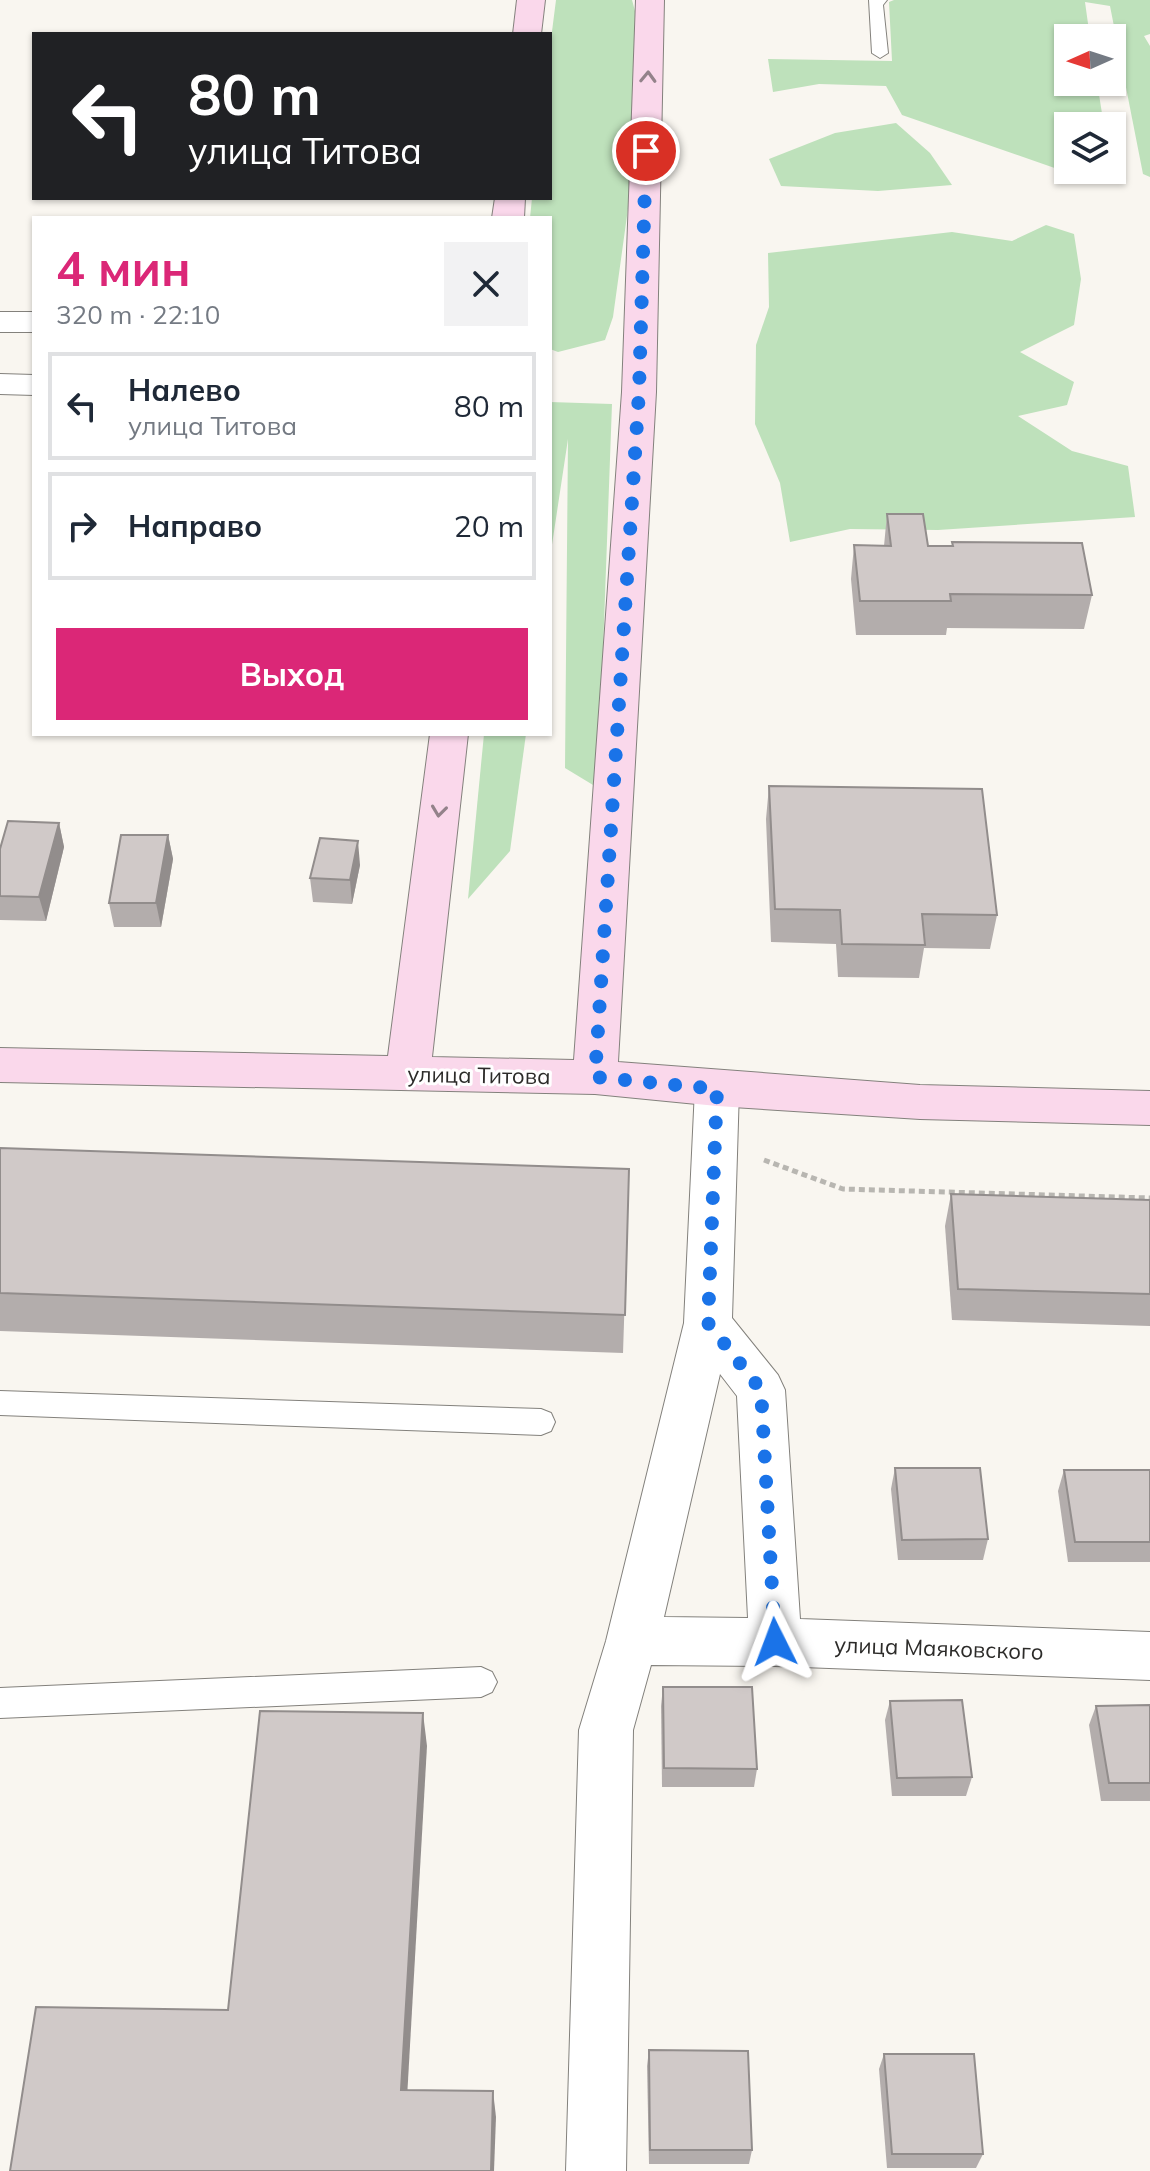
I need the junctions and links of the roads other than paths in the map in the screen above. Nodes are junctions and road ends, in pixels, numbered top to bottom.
1 (531, 0) edge
2 (650, 0) edge
3 (879, 0) edge
4 (527, 32) edge
5 (880, 53) dead end
6 (0, 322) edge
7 (32, 322) edge
8 (0, 384) edge
9 (32, 385) edge
10 (449, 736) edge
11 (0, 1065) edge
12 (408, 1073) junction
13 (595, 1077) junction
14 (717, 1089) junction
15 (1150, 1108) edge
16 (708, 1323) junction
17 (0, 1403) edge
18 (541, 1422) dead end
19 (632, 1641) junction
20 (775, 1642) junction
21 (1150, 1656) edge
22 (481, 1682) dead end
23 (0, 1703) edge
24 (596, 2171) edge

1 - 4 street
13 -> 2 street
3 - 5 lane
6 - 7 street
8 - 9 street
10 -> 12 street
11 - 12 street, улица Титова
12 - 13 street, улица Титова
13 - 14 street, улица Титова
14 - 15 street, улица Титова
14 - 16 street
16 - 19 street
16 - 20 street
17 - 18 lane
19 - 20 street, улица Маяковского
19 - 24 street
20 - 21 street, улица Маяковского
22 - 23 lane

